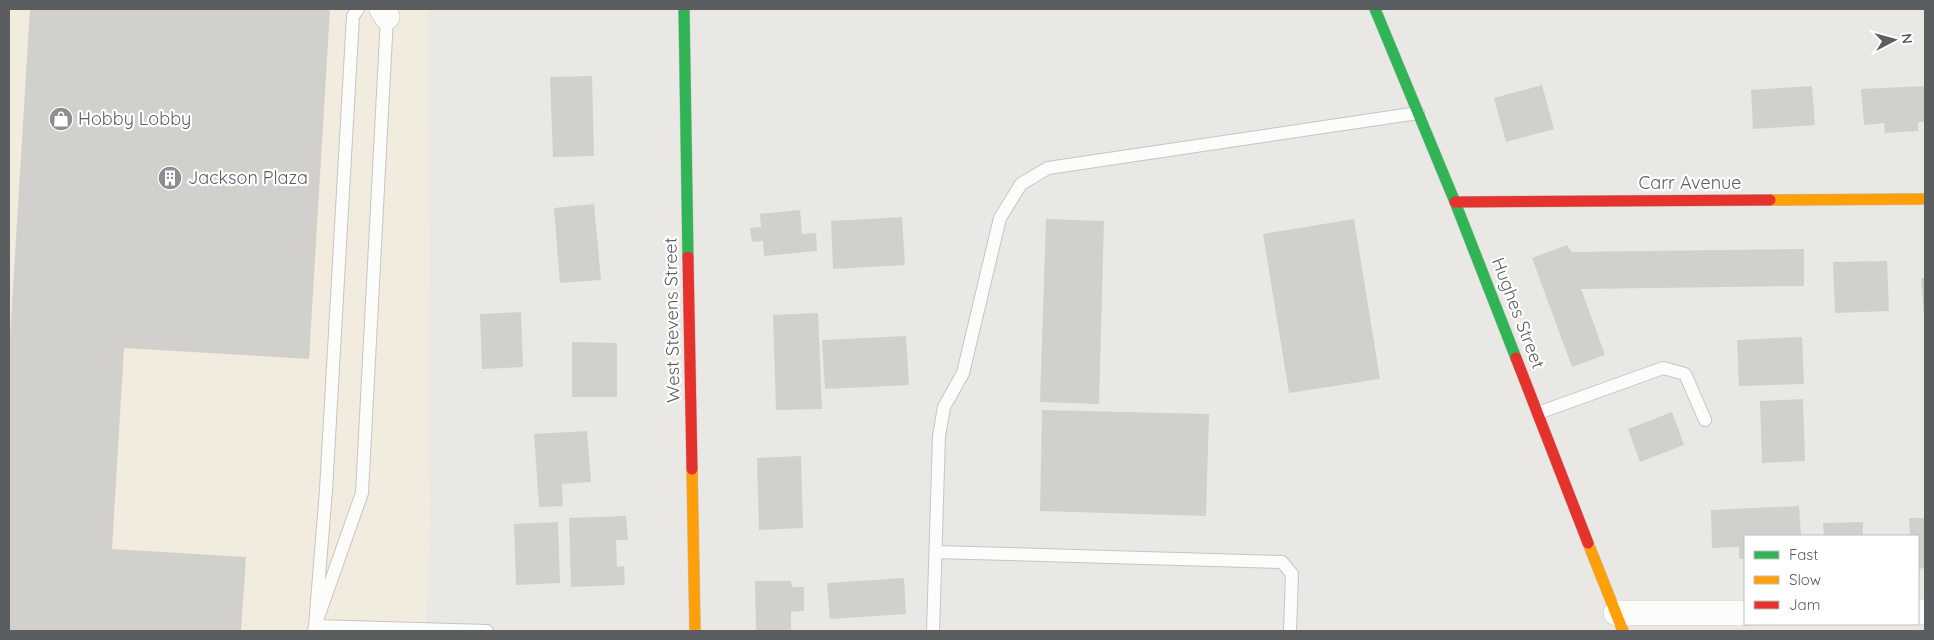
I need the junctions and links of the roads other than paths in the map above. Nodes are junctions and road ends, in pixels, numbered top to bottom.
1 (684, 9) edge
2 (1375, 9) edge
3 (356, 12) edge
4 (384, 13) edge
5 (1418, 113) junction
6 (1925, 199) edge
7 (1455, 202) junction
8 (1538, 413) junction
9 (1705, 420) dead end
10 (936, 552) junction
11 (1744, 613) edge
12 (1620, 622) edge
13 (315, 629) edge
14 (487, 631) edge
15 (695, 631) edge
16 (933, 631) edge
17 (1290, 631) edge

1 - 15 street, West Stevens Street
2 - 5 street, Hughes Street
3 - 13 lane
4 - 13 lane
5 - 7 street, Hughes Street
5 - 10 lane
6 - 7 street, Carr Avenue
7 - 8 street, Hughes Street
8 - 9 lane
8 - 12 street, Hughes Street
10 - 16 lane
10 - 17 lane
11 - 12 street
13 - 14 lane

